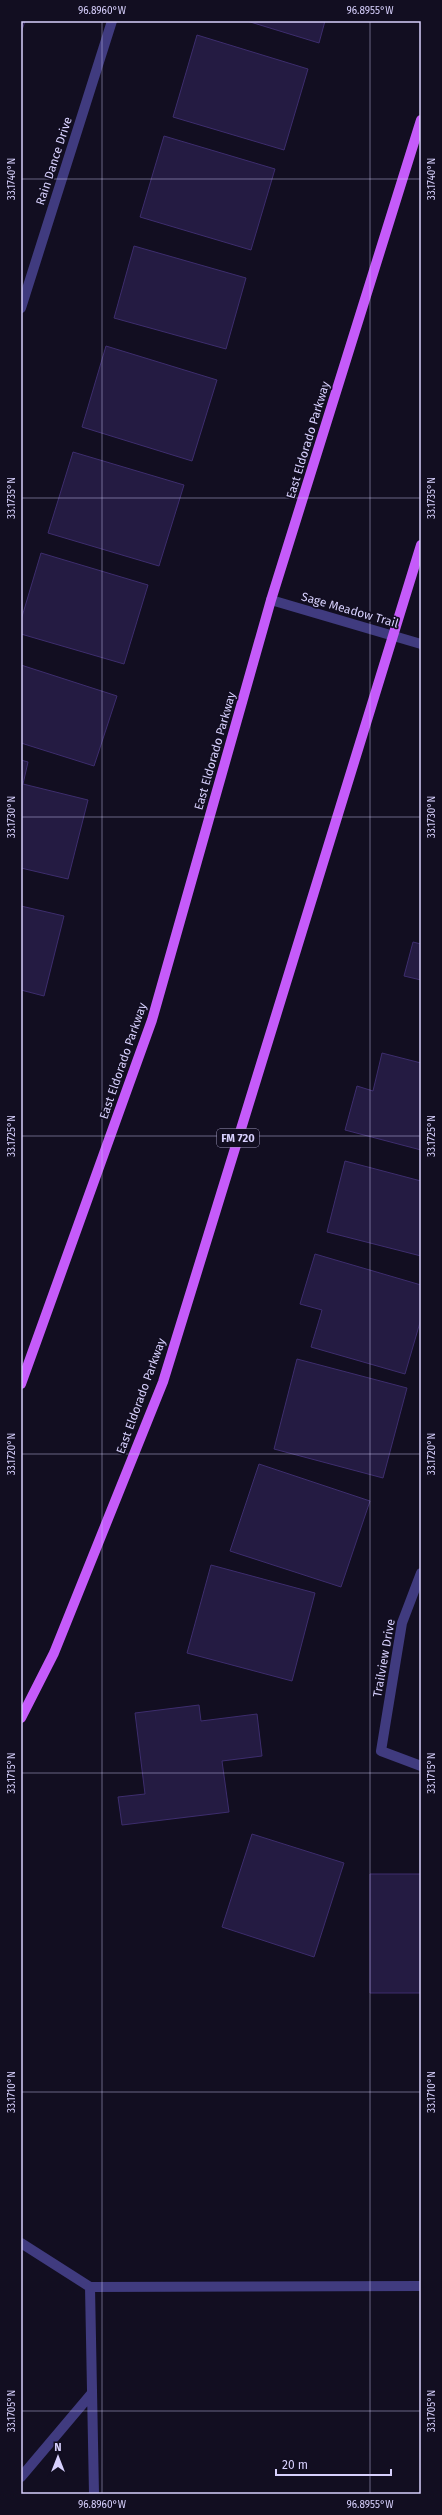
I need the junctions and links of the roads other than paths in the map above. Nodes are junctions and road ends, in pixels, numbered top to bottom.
1 (112, 21) edge
2 (421, 120) edge
3 (21, 308) edge
4 (421, 545) edge
5 (271, 600) junction
6 (393, 636) junction
7 (421, 644) edge
8 (21, 1384) edge
9 (421, 1573) edge
10 (21, 1718) edge
11 (421, 1766) edge
12 (21, 2243) edge
13 (421, 2286) edge
14 (90, 2288) junction
15 (92, 2393) junction
16 (21, 2477) edge
17 (94, 2494) edge

1 - 3 street, Rain Dance Drive
2 - 5 main road, East Eldorado Parkway
4 - 6 main road, East Eldorado Parkway / FM 720
5 - 6 street, Sage Meadow Trail
5 - 8 main road, East Eldorado Parkway
6 - 7 street, Sage Meadow Trail
6 - 10 main road, East Eldorado Parkway / FM 720
9 - 11 street, Trailview Drive
12 - 14 street
13 - 14 street
14 - 15 street
15 - 16 street
15 - 17 street

